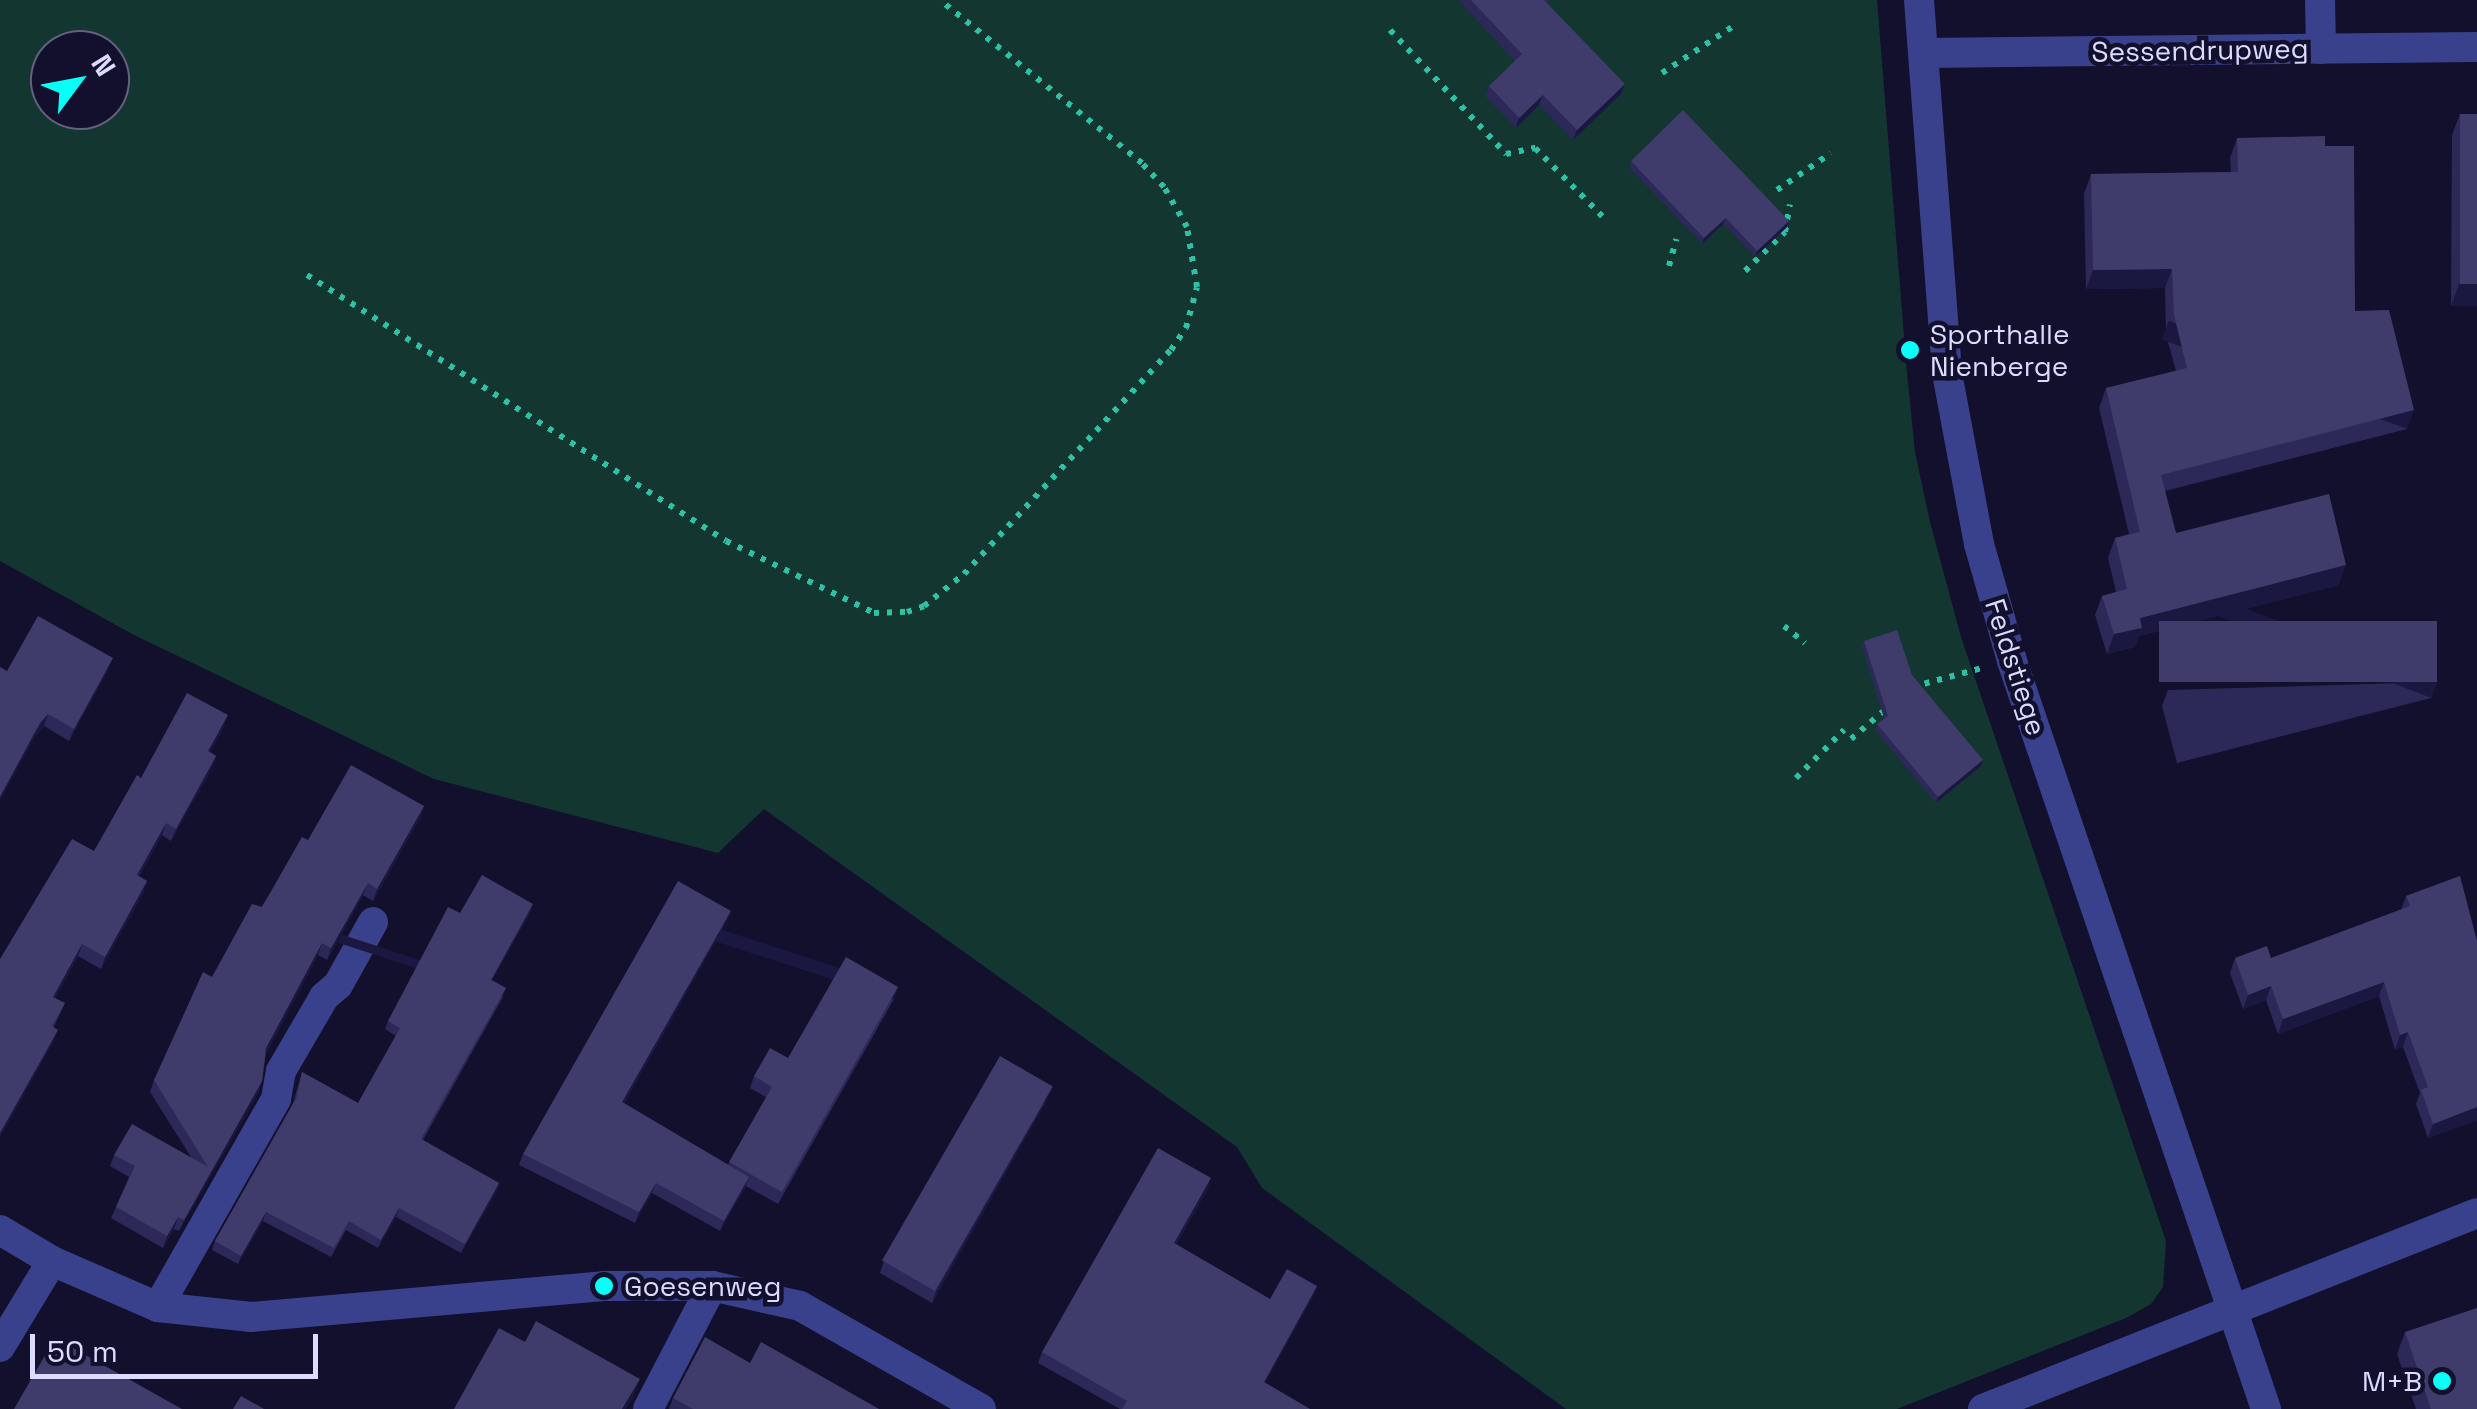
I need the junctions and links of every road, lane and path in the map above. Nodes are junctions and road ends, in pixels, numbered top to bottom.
1 (940, 0) edge
2 (1919, 0) edge
3 (2320, 0) edge
4 (1734, 25) dead end
5 (1390, 30) dead end
6 (2477, 48) edge
7 (2321, 49) junction
8 (1924, 54) junction
9 (1662, 73) dead end
10 (1830, 153) dead end
11 (1777, 190) dead end
12 (1790, 204) dead end
13 (1607, 221) dead end
14 (1676, 240) dead end
15 (1670, 266) dead end
16 (1745, 271) dead end
17 (307, 274) dead end
18 (1784, 626) dead end
19 (1804, 643) dead end
20 (2012, 661) junction
21 (1909, 689) edge
22 (1894, 702) edge
23 (1844, 730) dead end
24 (1851, 740) dead end
25 (1796, 778) dead end
26 (373, 922) dead end
27 (2477, 1214) edge
28 (0, 1230) edge
29 (52, 1261) junction
30 (712, 1286) junction
31 (158, 1306) junction
32 (2234, 1308) junction
33 (0, 1347) edge
34 (648, 1409) edge
35 (981, 1409) edge
36 (1983, 1409) edge
37 (2266, 1409) edge

1 - 17 path
2 - 8 street, Feldstiege
3 - 7 street
4 - 9 path
5 - 13 path
6 - 7 street, Sessendrupweg
7 - 8 street, Sessendrupweg
8 - 20 street, Feldstiege
10 - 11 path
12 - 16 path
14 - 15 path
18 - 19 path
20 - 21 path
20 - 32 street, Feldstiege
22 - 24 path
23 - 25 path
26 - 31 street
27 - 32 street
28 - 29 street
29 - 31 street
29 - 33 street
30 - 31 street
30 - 34 street
30 - 35 street
32 - 36 street
32 - 37 street, Feldstiege

